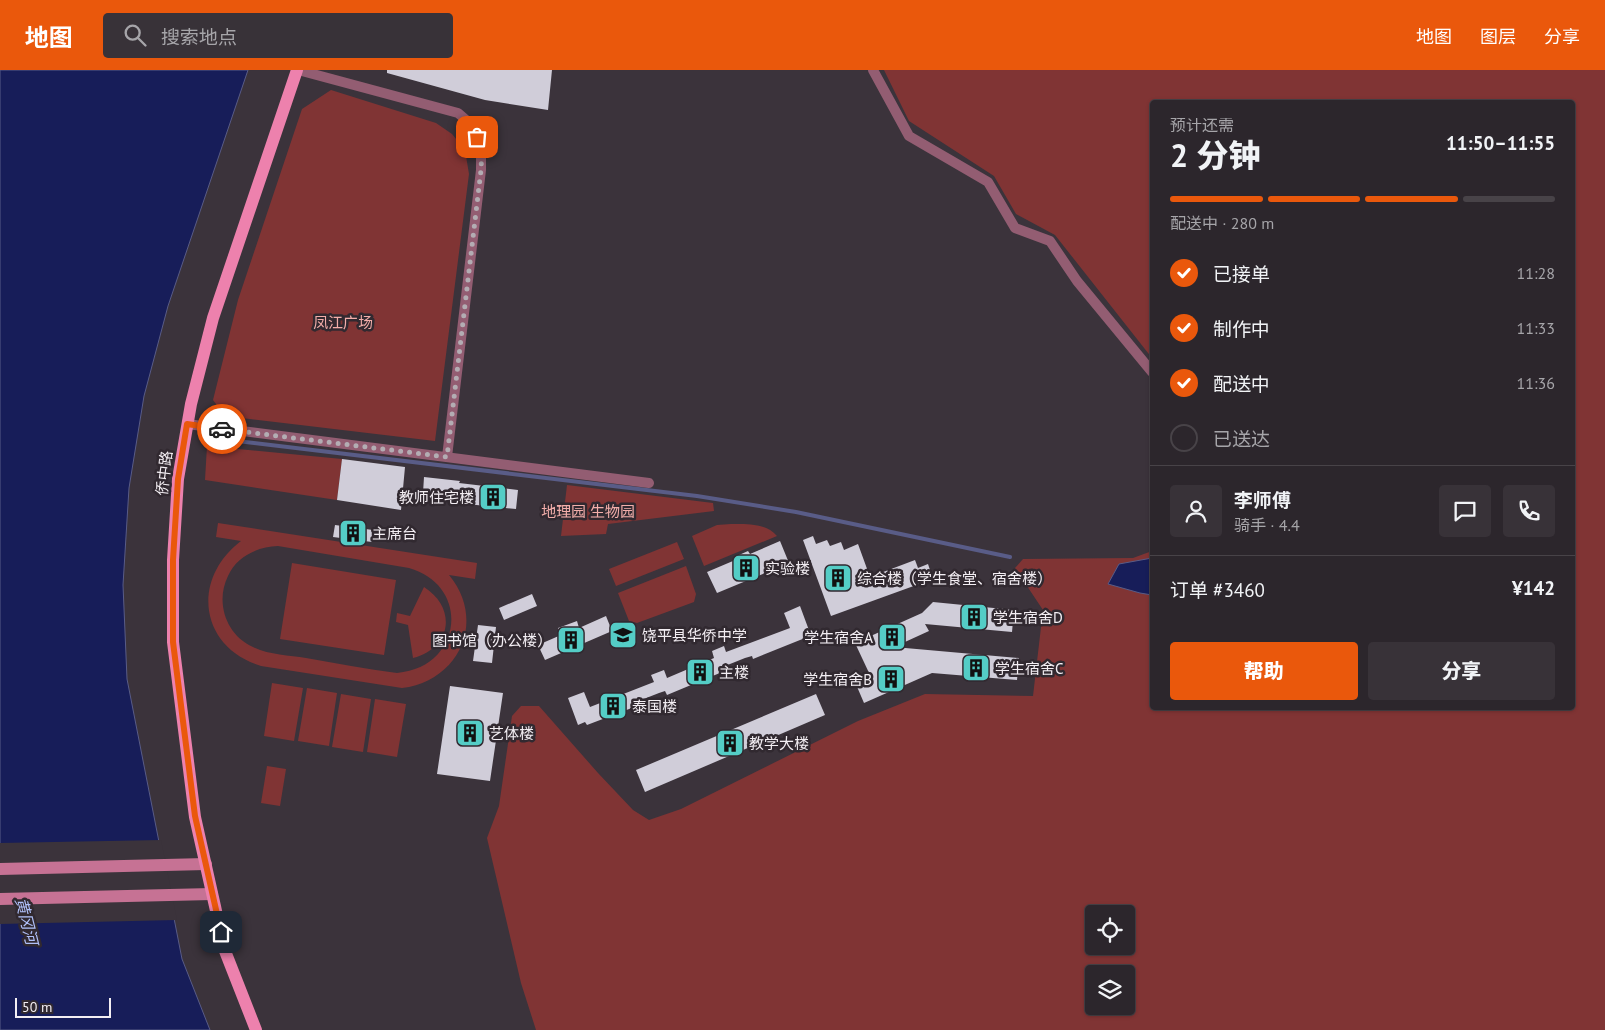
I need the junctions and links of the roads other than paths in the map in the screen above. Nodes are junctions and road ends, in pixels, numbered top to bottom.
1 (298, 70) edge
2 (873, 70) edge
3 (1150, 370) edge
4 (187, 424) junction
5 (447, 457) junction
6 (649, 483) dead end
7 (206, 864) junction
8 (0, 869) edge
9 (212, 894) junction
10 (0, 899) edge
11 (256, 1030) edge

1 - 4 main road, 侨中路
1 - 5 street
2 - 3 street
4 - 5 street
4 - 7 main road, 侨中路
5 - 6 street
7 - 8 main road
7 - 9 main road, 侨中路
9 - 10 main road
9 - 11 main road, 侨中路

